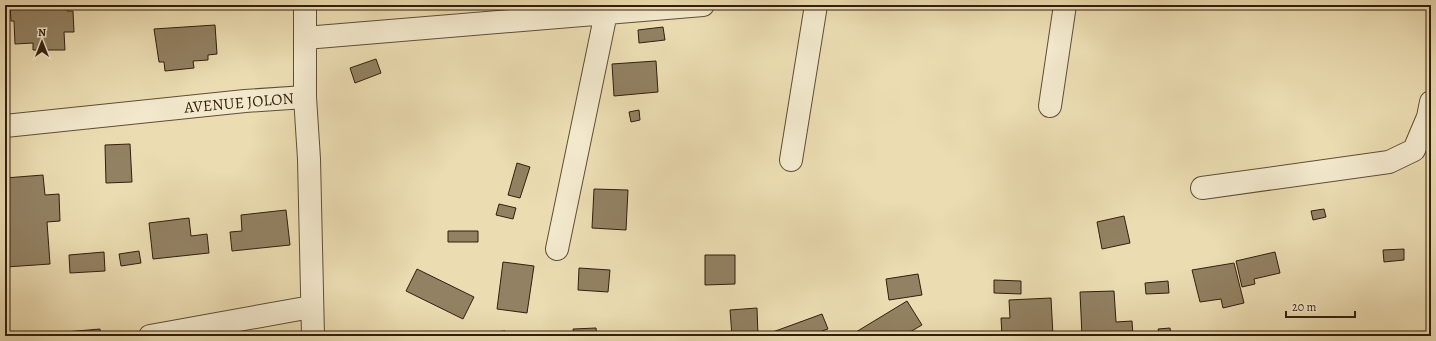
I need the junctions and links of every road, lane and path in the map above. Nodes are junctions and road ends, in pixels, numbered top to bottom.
1 (305, 5) edge
2 (703, 5) edge
3 (816, 5) edge
4 (1065, 5) edge
5 (606, 13) junction
6 (305, 38) junction
7 (305, 97) junction
8 (1431, 102) edge
9 (1050, 106) dead end
10 (5, 126) edge
11 (791, 160) dead end
12 (1202, 188) dead end
13 (558, 248) dead end
14 (311, 306) junction
15 (150, 336) edge
16 (313, 336) edge

1 - 6 street
2 - 5 street
3 - 11 street
4 - 9 street
5 - 6 street
5 - 13 street
6 - 7 street
7 - 10 street, AVENUE JOLON
7 - 14 street, AVENUE JOLON
8 - 12 street
14 - 15 street
14 - 16 street, AVENUE JOLON

